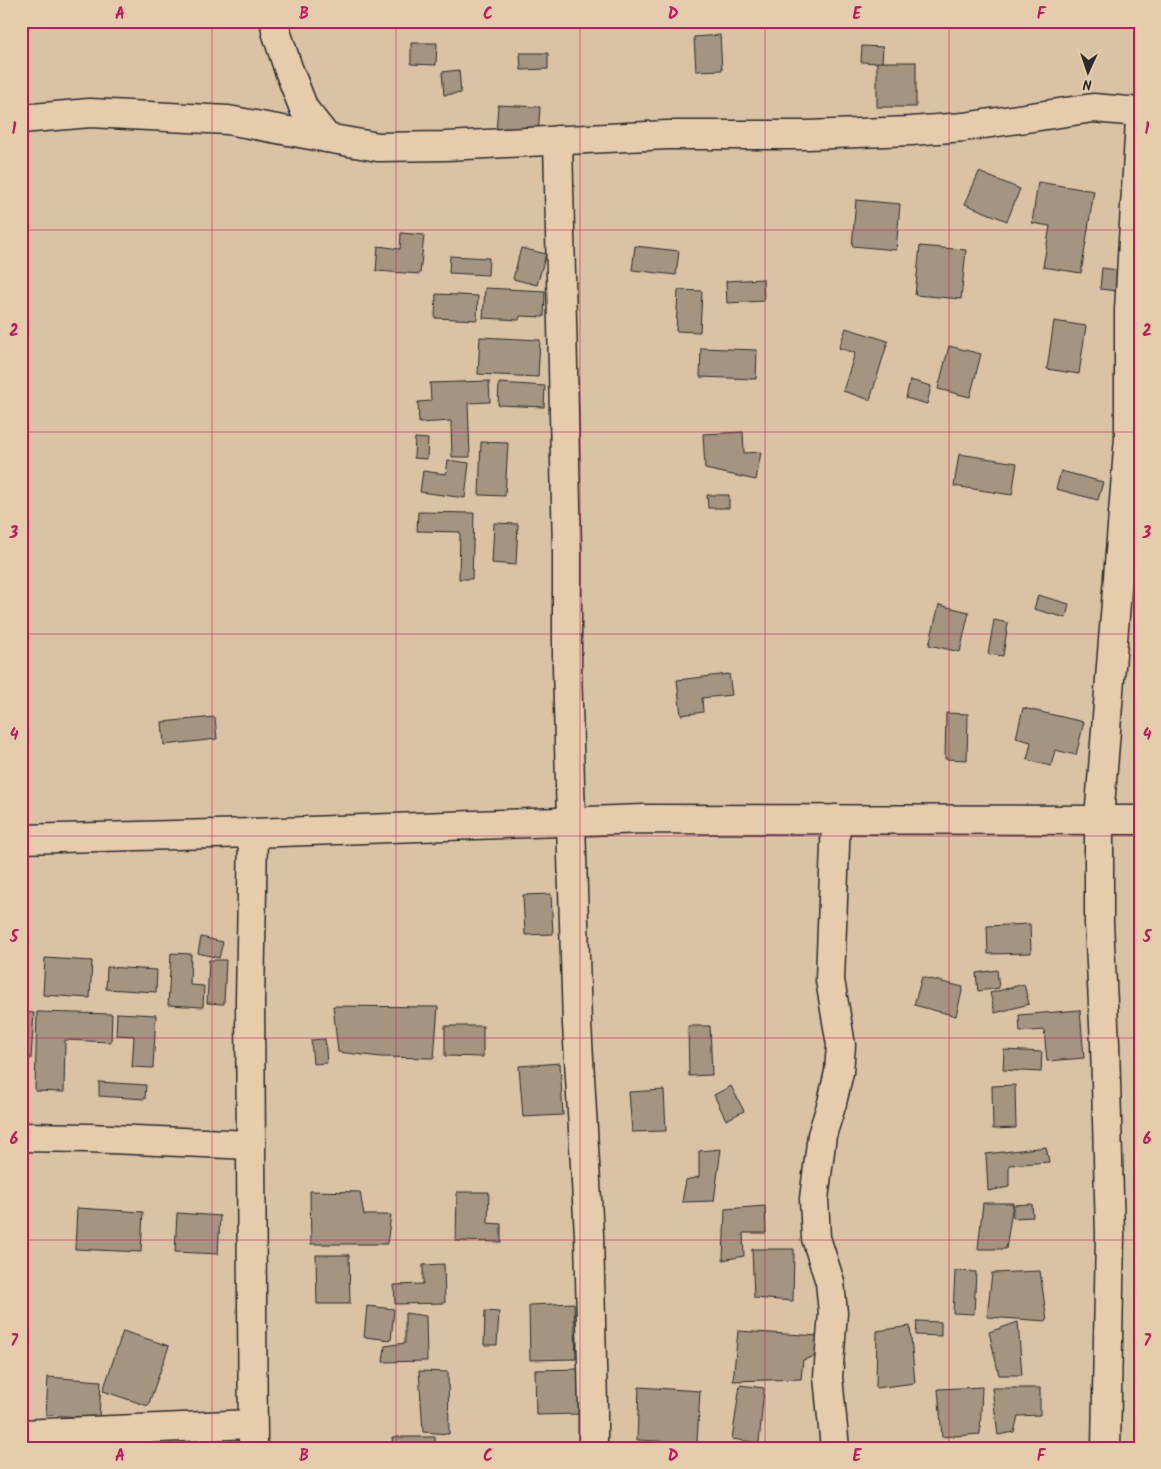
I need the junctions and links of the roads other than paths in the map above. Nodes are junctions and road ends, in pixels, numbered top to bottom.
1 (275, 21) edge
2 (1140, 112) edge
3 (21, 119) edge
4 (1140, 120) edge
5 (327, 138) junction
6 (558, 140) junction
7 (836, 819) junction
8 (1099, 819) junction
9 (1140, 820) edge
10 (571, 822) junction
11 (254, 833) junction
12 (21, 838) edge
13 (21, 1137) edge
14 (251, 1145) junction
15 (21, 1434) edge
16 (252, 1436) edge
17 (593, 1448) edge
18 (835, 1448) edge
19 (1106, 1448) edge

1 - 5 street
2 - 6 street
3 - 5 street
4 - 8 street
5 - 6 street
6 - 10 street
7 - 8 street
7 - 10 street
7 - 18 street
8 - 9 street
8 - 19 street
10 - 11 street
10 - 17 street
11 - 12 street
11 - 14 street
13 - 14 street
14 - 16 street
15 - 16 street

